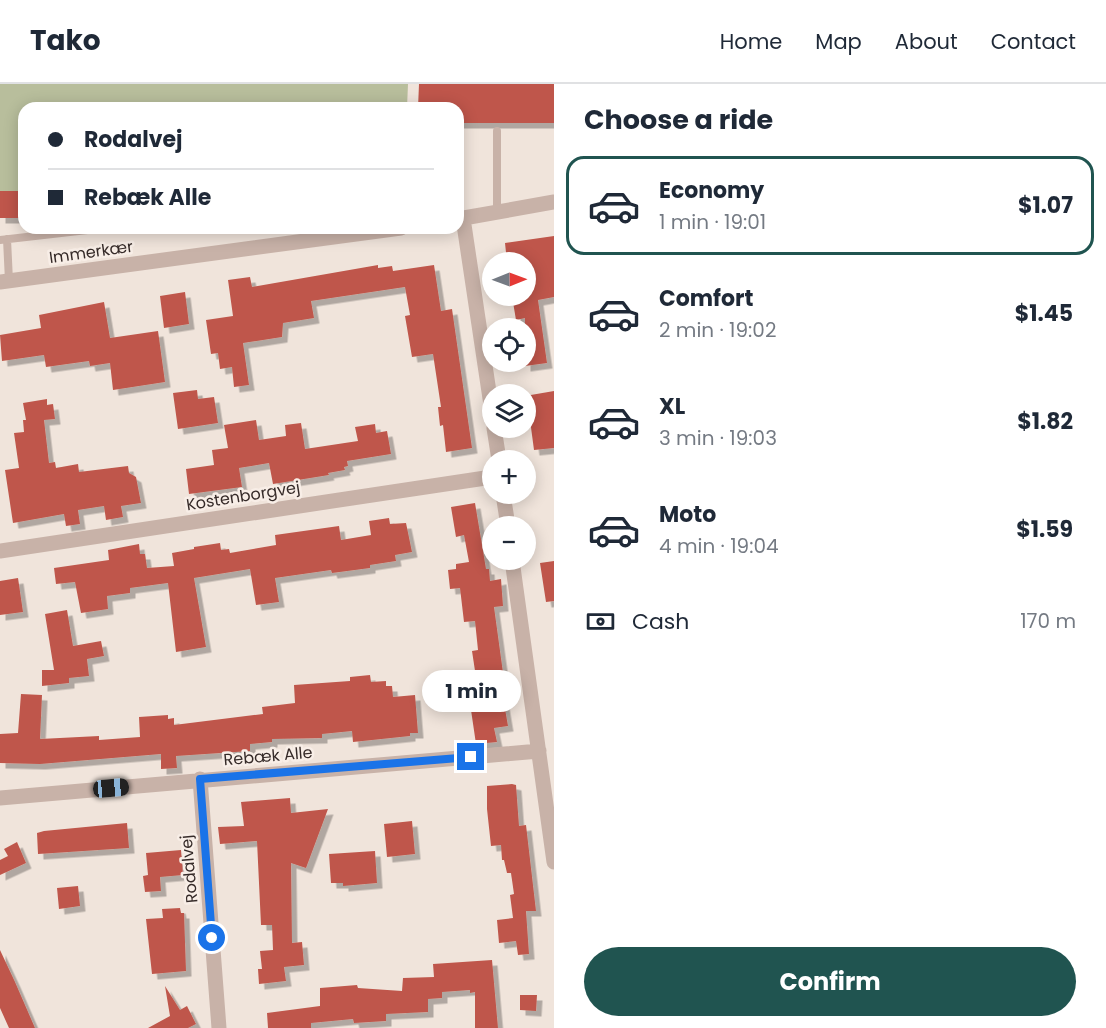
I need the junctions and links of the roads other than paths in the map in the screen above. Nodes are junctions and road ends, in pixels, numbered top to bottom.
1 (497, 131) dead end
2 (554, 202) edge
3 (497, 212) junction
4 (464, 218) edge
5 (54, 234) edge
6 (352, 234) edge
7 (462, 234) edge
8 (4, 240) edge
9 (5, 282) edge
10 (487, 384) edge
11 (482, 479) edge
12 (0, 551) edge
13 (513, 570) edge
14 (539, 751) junction
15 (200, 779) junction
16 (0, 798) edge
17 (554, 862) edge
18 (219, 1028) edge

1 - 3 lane
2 - 3 street
3 - 4 street
5 - 8 lane
6 - 9 street, Immerkær
7 - 10 street
8 - 9 lane
11 - 12 street, Kostenborgvej
13 - 14 street
14 - 15 street, Rebæk Alle
14 - 17 street
15 - 16 street, Rebæk Alle
15 - 18 street, Rodalvej

